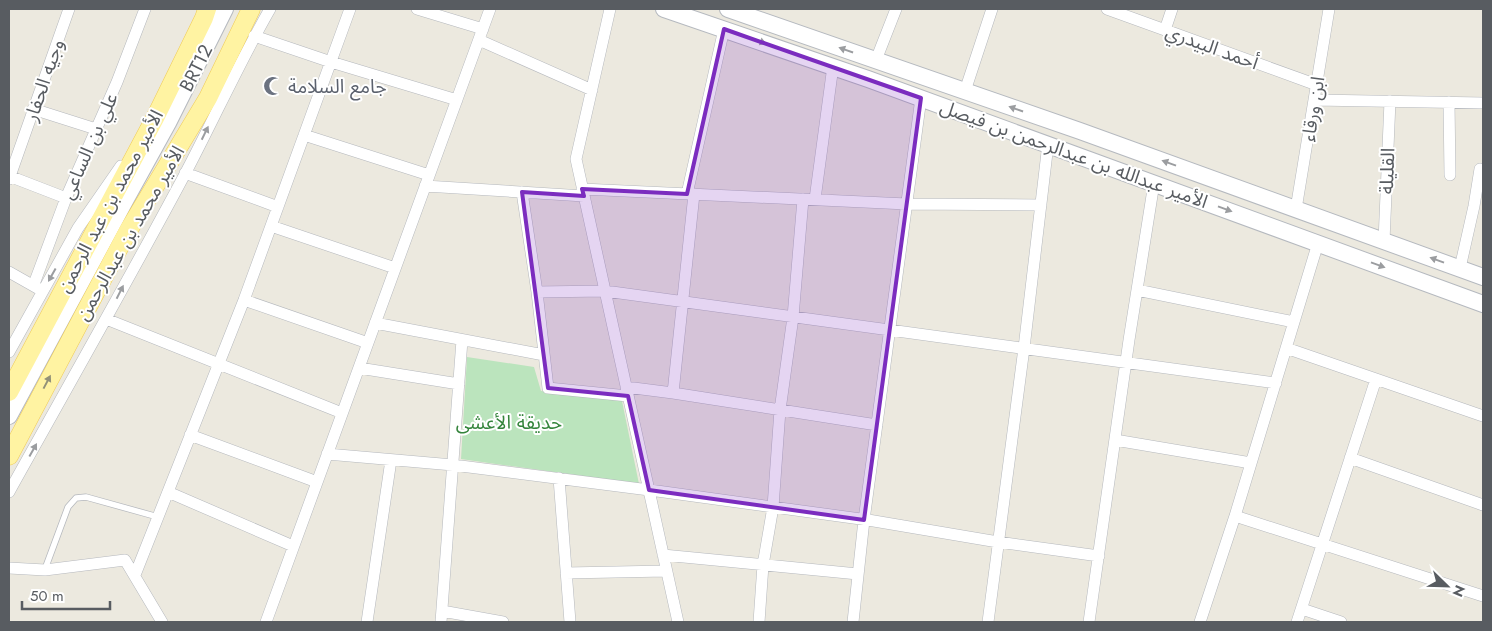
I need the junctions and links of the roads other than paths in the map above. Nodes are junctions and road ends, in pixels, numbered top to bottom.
1 (69, 9) edge
2 (145, 9) edge
3 (207, 9) edge
4 (225, 9) edge
5 (270, 9) edge
6 (350, 9) edge
7 (417, 9) edge
8 (490, 9) edge
9 (610, 9) edge
10 (664, 9) edge
11 (729, 9) edge
12 (896, 9) edge
13 (992, 9) edge
14 (1107, 9) edge
15 (1172, 9) edge
16 (1329, 9) edge
17 (250, 10) edge
18 (483, 29) junction
19 (724, 29) junction
20 (1165, 30) junction
21 (479, 40) junction
22 (251, 42) junction
23 (228, 60) junction
24 (876, 60) junction
25 (330, 62) junction
26 (833, 66) junction
27 (1317, 85) junction
28 (592, 90) junction
29 (965, 91) junction
30 (921, 98) junction
31 (457, 100) junction
32 (1315, 100) junction
33 (1390, 101) junction
34 (1449, 102) junction
35 (1483, 103) edge
36 (33, 109) junction
37 (155, 118) junction
38 (96, 130) junction
39 (304, 135) junction
40 (1048, 144) junction
41 (1480, 168) dead end
42 (185, 173) junction
43 (1450, 175) dead end
44 (9, 177) edge
45 (427, 181) junction
46 (1154, 183) junction
47 (522, 192) junction
48 (583, 192) junction
49 (691, 194) junction
50 (66, 198) junction
51 (809, 199) junction
52 (906, 204) junction
53 (1041, 205) junction
54 (278, 207) junction
55 (1296, 209) junction
56 (271, 226) junction
57 (1384, 241) junction
58 (1318, 243) junction
59 (395, 268) junction
60 (1460, 268) junction
61 (9, 272) edge
62 (1483, 277) edge
63 (38, 288) junction
64 (1137, 290) junction
65 (605, 291) junction
66 (537, 292) junction
67 (244, 300) junction
68 (682, 302) junction
69 (1483, 304) edge
70 (793, 317) junction
71 (106, 319) junction
72 (1294, 322) junction
73 (375, 323) junction
74 (890, 330) junction
75 (462, 340) junction
76 (368, 342) junction
77 (1024, 348) junction
78 (1286, 348) junction
79 (9, 352) edge
80 (544, 355) junction
81 (1126, 362) junction
82 (219, 364) junction
83 (359, 368) junction
84 (1376, 379) junction
85 (1276, 382) junction
86 (459, 384) junction
87 (9, 392) edge
88 (627, 392) junction
89 (673, 393) junction
90 (780, 410) junction
91 (342, 413) junction
92 (9, 416) edge
93 (1483, 416) edge
94 (877, 425) junction
95 (190, 435) junction
96 (1115, 440) junction
97 (327, 454) junction
98 (9, 456) edge
99 (1350, 458) junction
100 (391, 460) junction
101 (1251, 464) junction
102 (453, 465) junction
103 (559, 478) junction
104 (317, 482) junction
105 (649, 490) junction
106 (9, 492) edge
107 (168, 492) junction
108 (1483, 505) edge
109 (773, 507) junction
110 (1235, 516) junction
111 (158, 517) junction
112 (864, 520) junction
113 (998, 542) junction
114 (1322, 544) junction
115 (293, 546) junction
116 (663, 555) junction
117 (1098, 556) junction
118 (764, 565) junction
119 (9, 568) edge
120 (45, 570) junction
121 (666, 571) junction
122 (566, 573) junction
123 (858, 574) junction
124 (135, 575) junction
125 (1483, 596) edge
126 (1302, 609) junction
127 (442, 617) edge
128 (162, 622) edge
129 (266, 622) edge
130 (367, 622) edge
131 (502, 622) edge
132 (570, 622) edge
133 (678, 622) edge
134 (759, 622) edge
135 (853, 622) edge
136 (988, 622) edge
137 (1089, 622) edge
138 (1200, 622) edge
139 (1297, 622) edge
140 (1341, 622) edge

1 - 36 street, وجيه الحفار
2 - 38 street, علي بن الساعي
3 - 37 main road, الأمير محمد بن عبد الرحمن
4 - 92 main road, BRT12
5 - 22 street
6 - 25 street
7 - 18 street
8 - 18 street
9 - 28 street
10 - 19 main road, الأمير عبدالله بن عبدالرحمن بن فيصل
24 -> 11 main road, الأمير عبدالله بن عبدالرحمن بن فيصل
12 - 24 street
13 - 29 street
14 - 20 street, أحمد البيدري
15 - 20 street
16 - 27 street, ابن ورقاء
17 - 22 street
17 - 23 main road, الأمير محمد بن عبدالرحمن
18 - 21 street
19 -> 26 main road, الأمير عبدالله بن عبدالرحمن بن فيصل
19 - 49 street
20 - 27 street, أحمد البيدري
21 - 28 street
21 - 31 street
22 - 23 street
22 - 25 street
42 -> 22 street
98 -> 23 main road, الأمير محمد بن عبدالرحمن
24 - 29 main road, الأمير عبدالله بن عبدالرحمن بن فيصل
25 - 31 street
25 - 39 street
26 - 30 main road, الأمير عبدالله بن عبدالرحمن بن فيصل
26 - 51 street
27 - 32 street, ابن ورقاء
28 - 48 street
55 -> 29 main road, الأمير عبدالله بن عبدالرحمن بن فيصل
30 - 40 main road, الأمير عبدالله بن عبدالرحمن بن فيصل
30 - 52 street
31 - 45 street
32 - 33 street
32 - 55 street, ابن ورقاء
33 - 34 street
33 - 57 street, القليلة
34 - 35 street
34 - 43 street
36 - 38 street
36 - 44 street, وجيه الحفار
37 -> 63 street, الأمير محمد بن عبدالرحمن
37 - 87 main road, الأمير محمد بن عبد الرحمن
38 - 50 street, علي بن الساعي
39 - 45 street
39 - 54 street
40 - 46 main road, الأمير عبدالله بن عبدالرحمن بن فيصل
40 - 53 street
41 - 60 street
42 - 54 street
71 -> 42 street
44 - 50 street
45 - 47 street
45 - 59 street
46 -> 58 main road, الأمير عبدالله بن عبدالرحمن بن فيصل
46 - 64 street
47 - 48 street
47 - 66 street
48 - 49 street
48 - 65 street
49 - 51 street
49 - 68 street
50 - 63 street, علي بن الساعي
51 - 52 street
51 - 70 street
52 - 53 street
52 - 74 street
53 - 77 street
54 - 56 street
55 - 57 main road, الأمير عبدالله بن عبدالرحمن بن فيصل
56 - 59 street
56 - 67 street
60 -> 57 main road, الأمير عبدالله بن عبدالرحمن بن فيصل
58 -> 69 main road, الأمير عبدالله بن عبدالرحمن بن فيصل
58 - 72 street
59 - 73 street
60 - 62 main road, الأمير عبدالله بن عبدالرحمن بن فيصل
61 - 63 street
63 - 79 street, الأمير محمد بن عبدالرحمن
64 - 72 street
64 - 81 street
65 - 66 street
65 - 68 street
65 - 88 street
66 - 80 street
67 - 76 street
67 - 82 street
68 - 70 street
68 - 89 street
70 - 74 street
70 - 90 street
71 - 82 street
106 -> 71 street
72 - 78 street
73 - 75 street
73 - 76 street
74 - 77 street
74 - 94 street
75 - 80 street
75 - 86 street
76 - 83 street
77 - 81 street
77 - 113 street
78 - 84 street
78 - 85 street
80 - 88 street
81 - 85 street
81 - 96 street
82 - 91 street
82 - 95 street
83 - 86 street
83 - 91 street
84 - 93 street
84 - 99 street
85 - 101 street
86 - 102 street
88 - 89 street
88 - 105 street
89 - 90 street
90 - 94 street
90 - 109 street
91 - 97 street
94 - 112 street
95 - 104 street
95 - 107 street
96 - 101 street
96 - 117 street
97 - 100 street
97 - 104 street
99 - 108 street
99 - 114 street
100 - 102 street
100 - 130 street
101 - 110 street
102 - 103 street
102 - 127 street
103 - 105 street
103 - 122 street
104 - 115 street
105 - 109 street
105 - 116 street
107 - 111 street
107 - 115 street
109 - 112 street
109 - 118 street
110 - 114 street
110 - 138 street
111 - 120 lane
111 - 124 street
112 - 113 street
112 - 123 street
113 - 117 street
113 - 136 street
114 - 125 street
114 - 126 street
115 - 129 street
116 - 118 street
116 - 121 street
117 - 137 street
118 - 123 street
118 - 134 street
119 - 120 street
120 - 124 street
121 - 122 street
121 - 133 street
122 - 132 street
123 - 135 street
124 - 128 street
126 - 139 street
126 - 140 street
127 - 131 street

